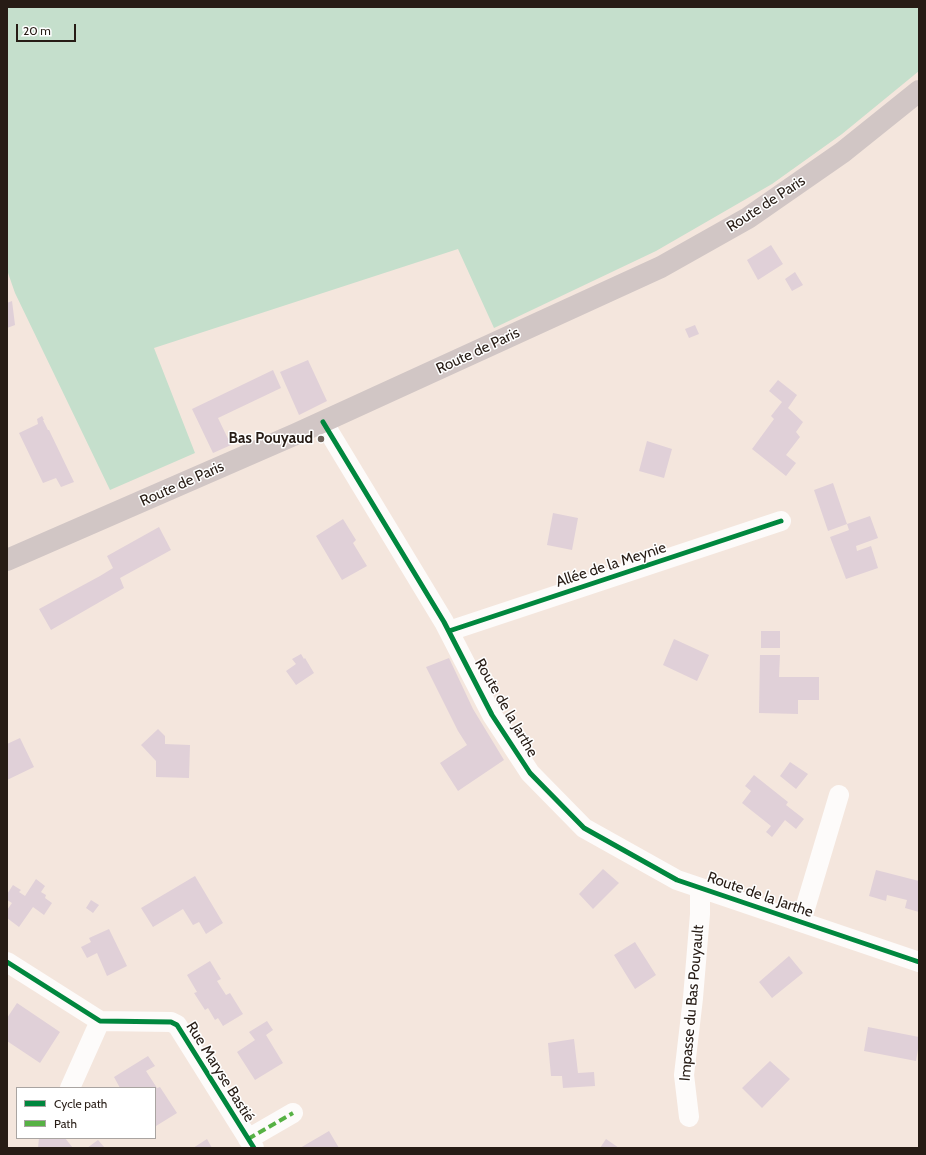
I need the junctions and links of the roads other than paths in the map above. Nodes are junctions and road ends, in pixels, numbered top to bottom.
1 (919, 91) edge
2 (323, 422) junction
3 (781, 521) dead end
4 (7, 560) edge
5 (449, 631) junction
6 (839, 795) dead end
7 (700, 888) junction
8 (801, 922) junction
9 (7, 962) edge
10 (919, 962) edge
11 (100, 1021) junction
12 (70, 1087) edge
13 (293, 1113) dead end
14 (689, 1117) dead end
15 (251, 1144) edge

1 - 2 main road, Route de Paris
2 - 4 main road, Route de Paris
2 - 5 street, Route de la Jarthe
3 - 5 street, Allée de la Meynie
5 - 7 street, Route de la Jarthe
6 - 8 street
7 - 8 street, Route de la Jarthe
7 - 14 street, Impasse du Bas Pouyault
8 - 10 street, Route de la Jarthe
9 - 11 street
11 - 12 street
11 - 15 street, Rue Maryse Bastié
13 - 15 street

